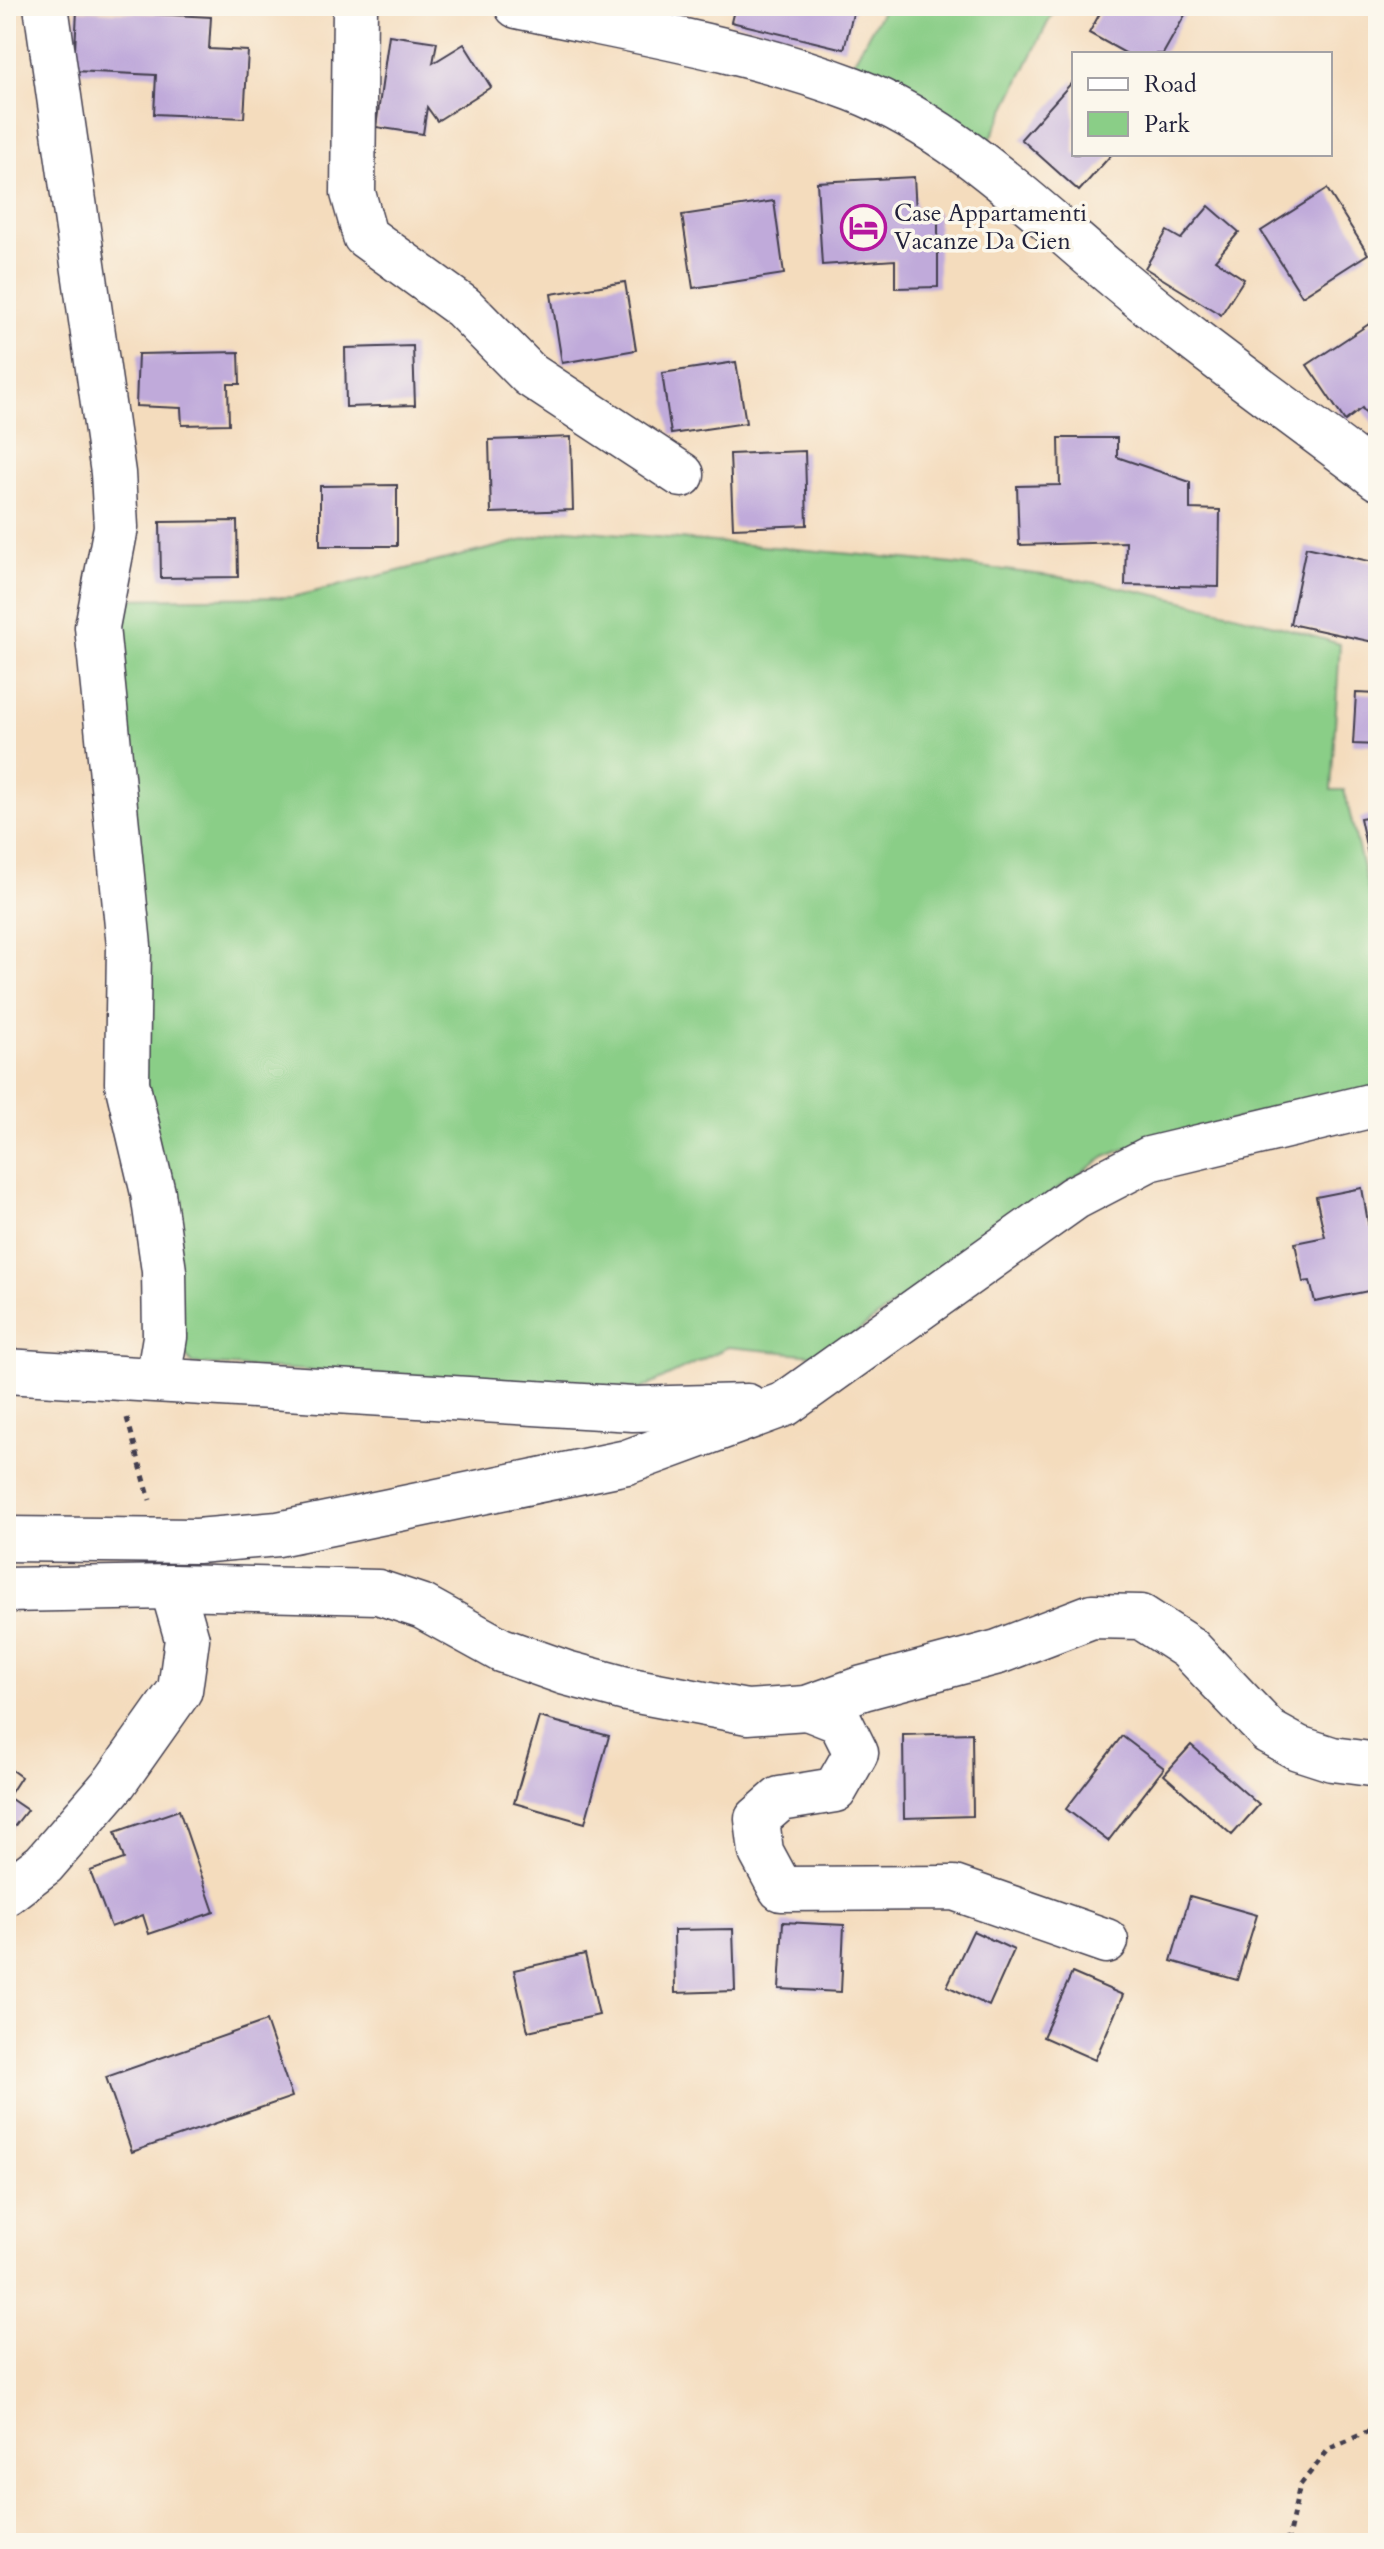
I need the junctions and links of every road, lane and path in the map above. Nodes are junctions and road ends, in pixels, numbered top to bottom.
1 (46, 6) edge
2 (355, 6) edge
3 (517, 6) edge
4 (682, 475) dead end
5 (1378, 478) edge
6 (1378, 1104) edge
7 (6, 1371) edge
8 (143, 1380) junction
9 (785, 1404) junction
10 (6, 1539) edge
11 (152, 1540) junction
12 (172, 1587) junction
13 (6, 1590) edge
14 (807, 1708) junction
15 (1378, 1765) edge
16 (6, 1893) edge
17 (1106, 1941) dead end
18 (1378, 2427) edge
19 (1287, 2543) edge

1 - 8 street
2 - 4 street
3 - 5 street
6 - 9 street
7 - 8 street
8 - 9 street
8 - 11 path
9 - 11 street
10 - 11 street
12 - 13 street
12 - 14 street
12 - 16 street
14 - 15 street
14 - 17 street
18 - 19 path

